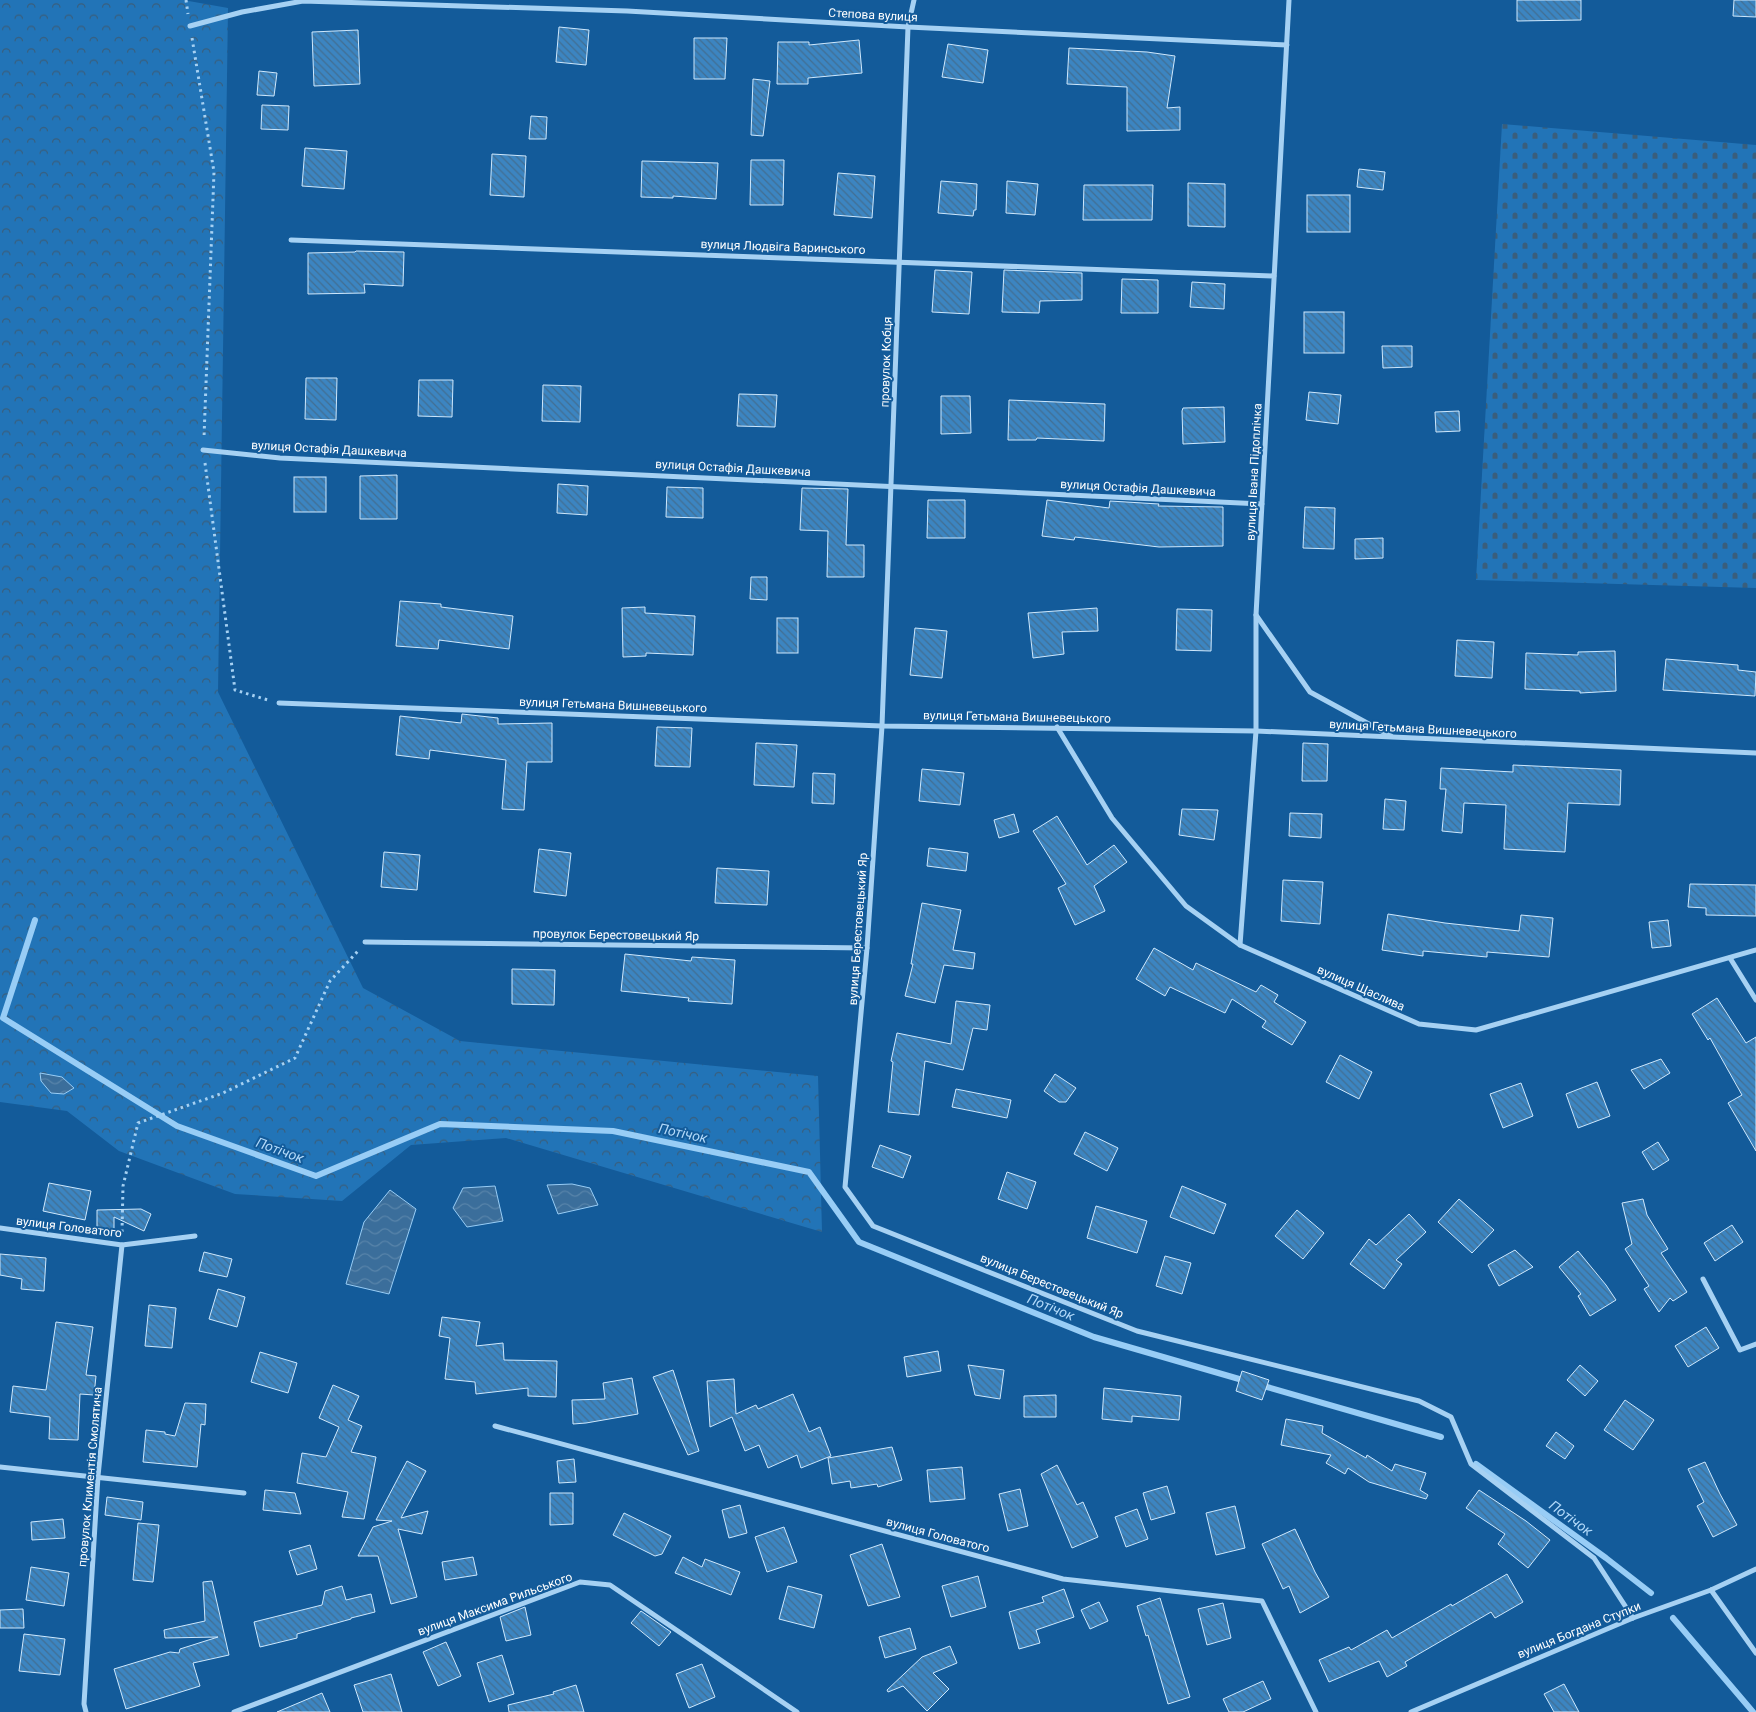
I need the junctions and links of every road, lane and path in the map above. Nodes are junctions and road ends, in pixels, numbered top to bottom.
1 (186, 0) edge
2 (914, 0) edge
3 (1289, 0) edge
4 (190, 26) junction
5 (908, 27) junction
6 (1287, 45) junction
7 (292, 240) dead end
8 (899, 261) junction
9 (1274, 276) junction
10 (204, 450) junction
11 (891, 485) junction
12 (1262, 504) junction
13 (1256, 615) junction
14 (279, 703) joint
15 (882, 726) junction
16 (1057, 727) junction
17 (1256, 731) junction
18 (1394, 738) junction
19 (1756, 753) edge
20 (366, 942) joint
21 (1240, 945) junction
22 (867, 948) junction
23 (1756, 950) edge
24 (1730, 958) junction
25 (1756, 1000) edge
26 (0, 1228) edge
27 (195, 1236) dead end
28 (122, 1245) junction
29 (1703, 1280) dead end
30 (1756, 1344) edge
31 (495, 1426) dead end
32 (0, 1467) edge
33 (98, 1476) junction
34 (244, 1493) dead end
35 (1756, 1569) edge
36 (1711, 1590) junction
37 (1633, 1618) junction
38 (1756, 1653) edge
39 (86, 1712) edge
40 (234, 1712) edge
41 (797, 1712) edge
42 (1316, 1712) edge
43 (1411, 1712) edge

1 - 4 path
2 - 5 street, провулок Кобця
3 - 6 street, вулиця Івана Підоплічка
4 - 5 street, Степова вулиця
4 - 10 path
5 - 6 street, Степова вулиця
5 - 8 street, провулок Кобця
6 - 9 street, вулиця Івана Підоплічка
7 - 8 street, вулиця Людвіга Варинського
8 - 9 street, вулиця Людвіга Варинського
8 - 11 street, провулок Кобця
9 - 12 street, вулиця Івана Підоплічка
10 - 11 street, вулиця Остафія Дашкевича
10 - 14 path
11 - 12 street, вулиця Остафія Дашкевича
11 - 15 street, провулок Кобця
12 - 13 street, вулиця Івана Підоплічка
13 - 17 street, вулиця Івана Підоплічка
13 - 18 street
14 - 15 street, вулиця Гетьмана Вишневецького
15 - 16 street, вулиця Гетьмана Вишневецького
15 - 22 street, вулиця Берестовецький Яр
16 - 17 street, вулиця Гетьмана Вишневецького
16 - 21 street, вулиця Щаслива
17 - 18 street, вулиця Гетьмана Вишневецького
17 - 21 street, вулиця Івана Підоплічка
18 - 19 street, вулиця Гетьмана Вишневецького
20 - 22 street, провулок Берестовецький Яр
20 - 28 path
21 - 24 street, вулиця Щаслива
22 - 37 street, вулиця Берестовецький Яр
23 - 24 street, вулиця Щаслива
24 - 25 street
26 - 28 street, вулиця Головатого
27 - 28 street, вулиця Головатого
28 - 33 street, провулок Климентія Смолятича
29 - 30 street
31 - 42 street, вулиця Головатого
32 - 33 street
33 - 34 street
33 - 39 street, провулок Климентія Смолятича
35 - 36 street, вулиця Богдана Ступки
36 - 37 street, вулиця Богдана Ступки
36 - 38 street
37 - 43 street, вулиця Богдана Ступки
40 - 41 street, вулиця Максима Рильського

